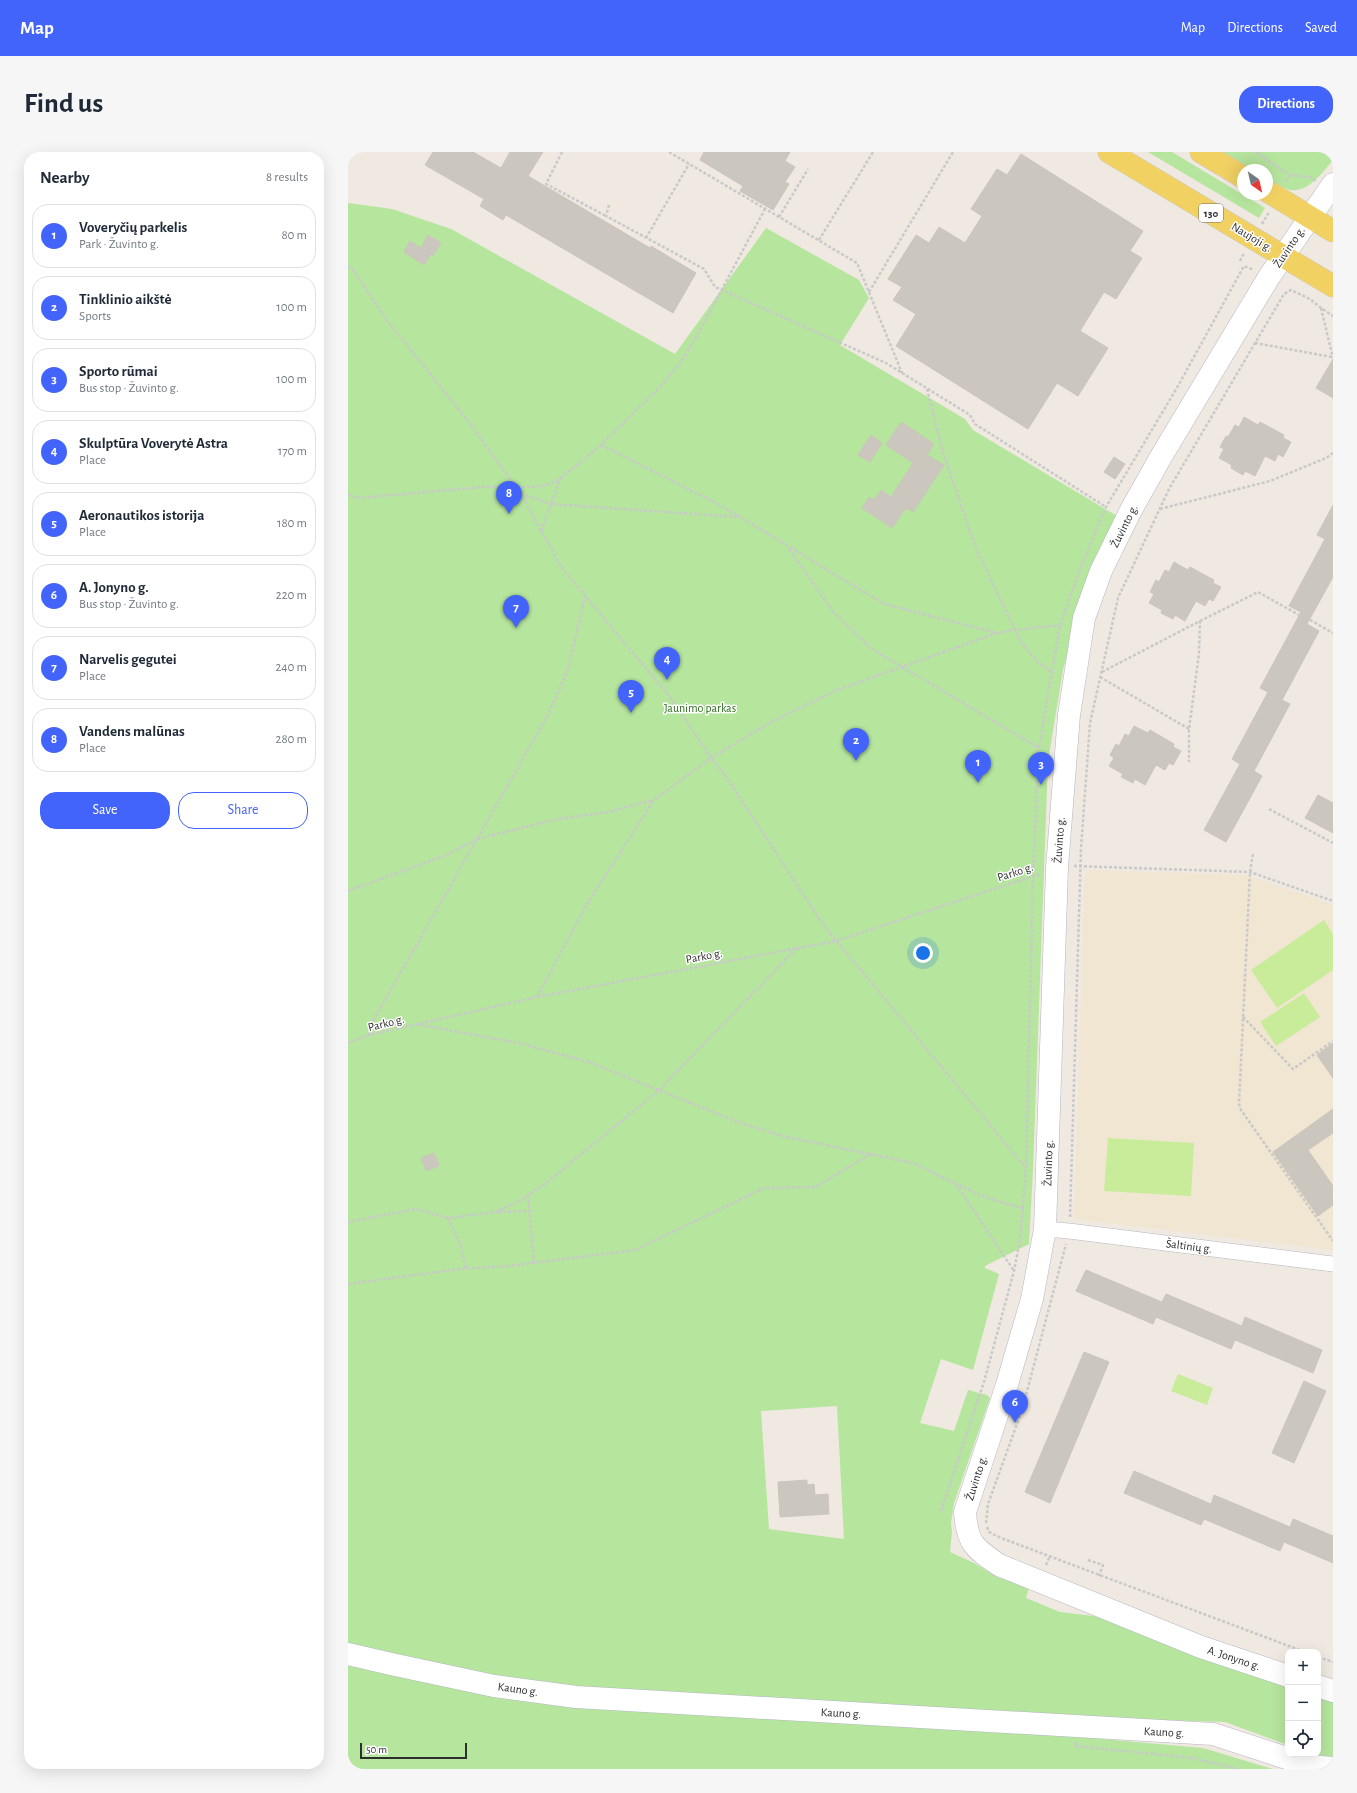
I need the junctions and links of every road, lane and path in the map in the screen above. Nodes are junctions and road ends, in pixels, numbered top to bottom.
1 (562, 152) edge
2 (669, 152) edge
3 (872, 152) edge
4 (953, 152) edge
5 (1109, 152) edge
6 (1201, 152) edge
7 (1256, 152) edge
8 (689, 164) junction
9 (808, 169) dead end
10 (1237, 173) edge
11 (1290, 175) junction
12 (1331, 186) edge
13 (1273, 194) edge
14 (1273, 196) edge
15 (1270, 200) edge
16 (609, 205) dead end
17 (765, 209) junction
18 (606, 216) junction
19 (779, 217) junction
20 (1310, 217) junction
21 (1333, 231) edge
22 (646, 238) junction
23 (1254, 239) junction
24 (819, 240) junction
25 (1283, 256) junction
26 (1240, 261) dead end
27 (348, 266) edge
28 (1333, 286) edge
29 (722, 290) junction
30 (869, 292) junction
31 (1320, 308) junction
32 (1333, 316) edge
33 (1255, 343) junction
34 (1332, 357) edge
35 (902, 373) junction
36 (927, 389) junction
37 (601, 445) junction
38 (1333, 453) edge
39 (562, 476) junction
40 (515, 486) junction
41 (521, 494) junction
42 (348, 495) edge
43 (551, 504) junction
44 (1106, 507) dead end
45 (1160, 510) junction
46 (740, 517) junction
47 (541, 531) junction
48 (788, 547) junction
49 (585, 595) junction
50 (1299, 615) dead end
51 (1310, 620) dead end
52 (1200, 621) junction
53 (1060, 626) dead end
54 (1014, 630) junction
55 (997, 633) junction
56 (1333, 633) edge
57 (903, 667) junction
58 (1052, 672) dead end
59 (1101, 672) junction
60 (1100, 677) junction
61 (1189, 729) junction
62 (1039, 748) dead end
63 (711, 758) junction
64 (1189, 762) dead end
65 (654, 800) junction
66 (1269, 809) dead end
67 (476, 840) junction
68 (1333, 843) edge
69 (1253, 854) dead end
70 (1080, 865) junction
71 (1057, 868) junction
72 (1250, 872) junction
73 (348, 891) edge
74 (1333, 901) edge
75 (836, 941) junction
76 (797, 948) junction
77 (537, 997) junction
78 (1243, 1017) junction
79 (417, 1024) junction
80 (369, 1035) junction
81 (1333, 1041) edge
82 (348, 1043) edge
83 (659, 1090) junction
84 (872, 1153) junction
85 (1026, 1168) dead end
86 (956, 1183) junction
87 (528, 1195) junction
88 (1070, 1207) junction
89 (529, 1211) junction
90 (495, 1212) junction
91 (448, 1218) junction
92 (1046, 1219) junction
93 (348, 1222) edge
94 (1069, 1230) junction
95 (1333, 1241) edge
96 (534, 1263) junction
97 (1333, 1264) edge
98 (466, 1269) junction
99 (1014, 1271) dead end
100 (348, 1284) edge
101 (984, 1382) dead end
102 (941, 1511) dead end
103 (965, 1512) joint
104 (1088, 1560) dead end
105 (1099, 1576) junction
106 (1297, 1649) edge
107 (348, 1654) edge
108 (1321, 1658) edge
109 (1333, 1662) edge
110 (1285, 1675) edge
111 (1321, 1687) edge
112 (1333, 1691) edge
113 (1077, 1727) junction
114 (1333, 1768) edge
115 (1239, 1769) edge

1 - 18 path
2 - 8 path
3 - 24 path
4 - 30 path
5 - 23 main road, Naujoji g. / 130
6 - 10 main road
7 - 11 path
8 - 17 path
8 - 22 path
9 - 19 path
11 - 12 path
11 - 13 path
12 - 20 street, Žuvinto g.
14 - 20 main road
15 - 23 path
16 - 18 path
17 - 19 path
17 - 29 path
18 - 22 path
19 - 24 path
20 - 21 main road
20 - 25 street, Žuvinto g.
22 - 29 path
23 - 25 main road, Naujoji g. / 130
23 - 26 path
24 - 30 path
25 - 28 main road, Naujoji g. / 130
25 - 71 street, Žuvinto g.
27 - 40 path
29 - 35 path
29 - 37 path
30 - 35 path
31 - 32 path
31 - 33 path
31 - 34 path
33 - 34 path
33 - 45 path
35 - 36 path
36 - 44 path
36 - 54 path
37 - 39 path
37 - 46 path
38 - 45 path
39 - 40 path
39 - 43 path
40 - 41 path
40 - 42 path
41 - 43 path
41 - 47 path
43 - 46 path
43 - 47 path
45 - 59 path
46 - 48 path
47 - 49 path
48 - 55 path
48 - 57 path
49 - 63 path
49 - 67 path
50 - 52 path
51 - 56 path
52 - 59 path
52 - 61 path
53 - 54 path
54 - 55 path
54 - 58 path
55 - 57 path
57 - 62 path
57 - 63 path
59 - 60 path
60 - 61 path
60 - 70 path
61 - 64 path
63 - 65 path
63 - 75 path
65 - 67 path
65 - 77 path
66 - 68 path
67 - 73 path
67 - 80 path
69 - 72 path
70 - 71 path, Parko g.
70 - 72 path, Parko g.
70 - 88 path
71 - 75 path, Parko g.
71 - 92 street, Žuvinto g.
72 - 74 path, Parko g.
72 - 78 path
75 - 76 path, Parko g.
75 - 85 path
76 - 77 path, Parko g.
76 - 83 path
77 - 79 path, Parko g.
78 - 81 path
78 - 95 path
79 - 80 path, Parko g.
79 - 83 path
80 - 82 path, Parko g.
83 - 84 path
83 - 87 path
84 - 86 path
84 - 96 path
86 - 92 path
86 - 99 path
87 - 89 path
87 - 90 path
88 - 92 path
88 - 94 path
89 - 90 path
89 - 96 path
90 - 91 path
91 - 93 path
91 - 98 path
92 - 94 street, Šaltinių g.
92 - 103 street, Žuvinto g.
94 - 97 street, Šaltinių g.
94 - 105 path
96 - 98 path
98 - 100 path
101 - 102 path
103 - 110 street, A. Jonyno g.
104 - 105 path
105 - 106 path
107 - 113 street, Kauno g.
108 - 109 path
111 - 112 street
113 - 114 street, Kauno g.
113 - 115 path

